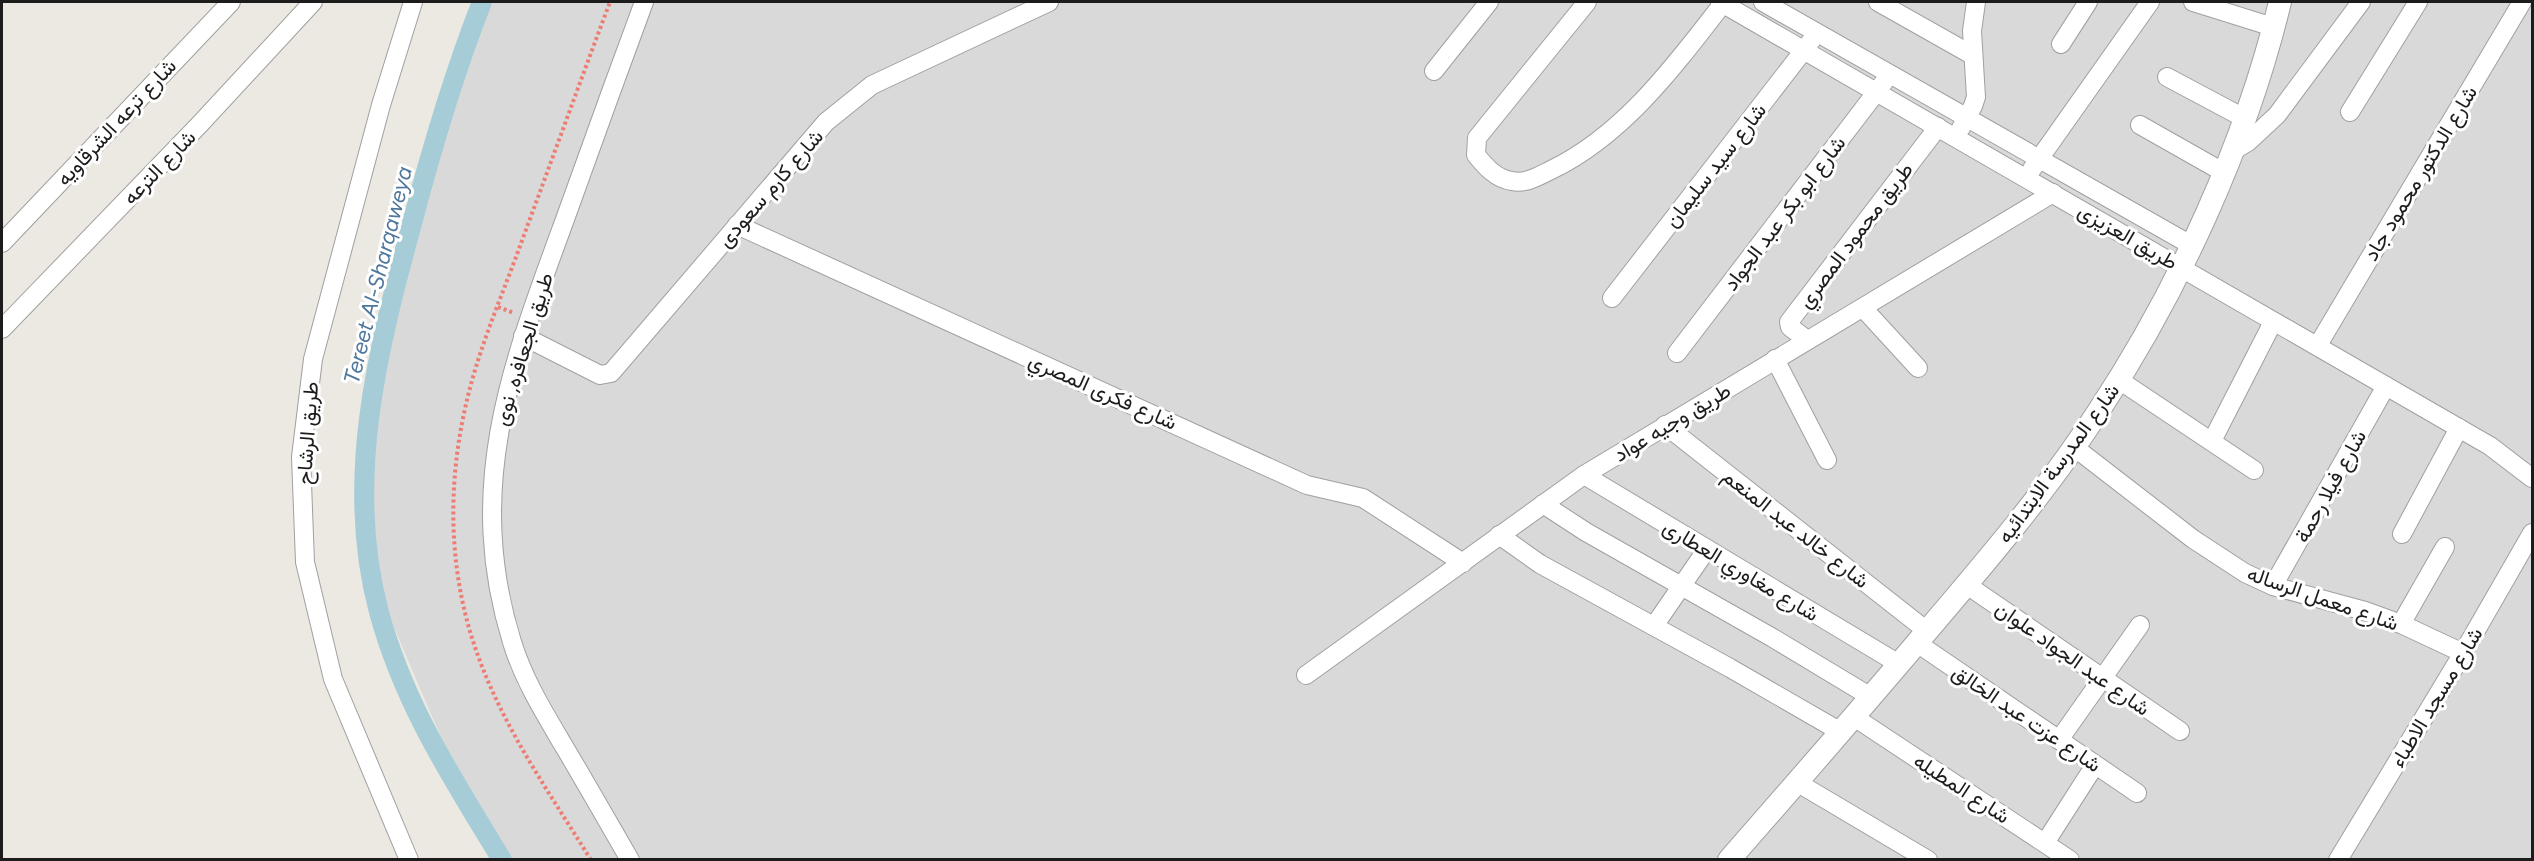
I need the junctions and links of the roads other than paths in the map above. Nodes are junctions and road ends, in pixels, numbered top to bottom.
1 (231, 2) edge
2 (313, 2) edge
3 (413, 2) edge
4 (644, 2) edge
5 (1049, 2) edge
6 (1489, 2) edge
7 (1587, 2) edge
8 (1722, 2) edge
9 (1763, 2) edge
10 (1878, 2) edge
11 (1976, 2) edge
12 (2088, 2) edge
13 (2150, 2) edge
14 (2193, 2) edge
15 (2280, 2) edge
16 (2361, 2) edge
17 (2418, 2) edge
18 (2522, 2) edge
19 (2273, 27) junction
20 (1817, 32) junction
21 (2061, 44) dead end
22 (1803, 50) junction
23 (1972, 55) junction
24 (1434, 71) dead end
25 (1890, 74) junction
26 (2168, 77) dead end
27 (1876, 92) junction
28 (2350, 111) dead end
29 (1968, 118) junction
30 (2244, 118) junction
31 (2140, 125) dead end
32 (1938, 127) junction
33 (1955, 137) junction
34 (2040, 159) junction
35 (2227, 162) junction
36 (2026, 178) junction
37 (2053, 193) junction
38 (737, 225) junction
39 (2, 243) edge
40 (2191, 245) junction
41 (2181, 267) junction
42 (1612, 298) dead end
43 (1863, 308) junction
44 (2273, 322) junction
45 (2, 329) edge
46 (523, 336) junction
47 (1807, 340) junction
48 (2318, 345) junction
49 (1677, 353) dead end
50 (1775, 359) junction
51 (1918, 368) dead end
52 (2119, 380) junction
53 (2386, 386) junction
54 (1665, 424) junction
55 (2459, 428) junction
56 (2212, 441) junction
57 (2074, 447) junction
58 (1827, 460) dead end
59 (2254, 470) dead end
60 (1584, 475) junction
61 (2532, 478) edge
62 (1543, 504) junction
63 (2532, 533) edge
64 (2402, 534) dead end
65 (1499, 535) junction
66 (2445, 548) dead end
67 (1707, 549) junction
68 (1463, 563) junction
69 (1967, 585) junction
70 (1682, 586) junction
71 (2273, 586) junction
72 (2402, 624) junction
73 (2140, 625) dead end
74 (1654, 626) junction
75 (1922, 637) junction
76 (2463, 654) junction
77 (1899, 664) junction
78 (1306, 675) dead end
79 (2102, 678) junction
80 (1871, 697) junction
81 (1847, 725) junction
82 (2180, 731) dead end
83 (2059, 740) junction
84 (2095, 765) junction
85 (1798, 783) junction
86 (2137, 793) dead end
87 (2045, 843) junction
88 (1731, 859) edge
89 (409, 860) edge
90 (630, 860) edge
91 (1928, 860) edge
92 (2070, 860) edge
93 (2338, 860) edge

1 - 39 street, شارع ترعه الشرقاويه
2 - 45 street, شارع الترعه
3 - 89 street, طريق الرشاح
4 - 46 street, طريق الجعافره, نوى
5 - 38 street, شارع كارم سعودى
6 - 24 street
7 - 8 street
8 - 22 street, طريق العزيزى
9 - 20 street, طريق العزيزى
10 - 23 street
11 - 23 street
12 - 21 street
13 - 34 street
14 - 19 street
15 - 19 street, شارع المدرسة الابتدائيه
16 - 35 street
17 - 28 street
18 - 48 street, شارع الدكتور محمود جاد
19 - 30 street, شارع المدرسة الابتدائيه
20 - 22 street, شارع سيد سليمان
20 - 25 street, طريق العزيزى
22 - 27 street, طريق العزيزى
22 - 42 street, شارع سيد سليمان
23 - 29 street
25 - 27 street, شارع ابو بكر عبد الجواد
25 - 29 street, طريق العزيزى
26 - 30 street
27 - 32 street, طريق العزيزى
27 - 49 street, شارع ابو بكر عبد الجواد
29 - 33 street
29 - 34 street, طريق العزيزى
30 - 35 street, شارع المدرسة الابتدائيه
31 - 35 street
32 - 33 street, طريق العزيزى
32 - 47 street, طريق محمود المصري
33 - 36 street, طريق العزيزى
34 - 36 street
34 - 40 street, طريق العزيزى
35 - 40 street, شارع المدرسة الابتدائيه
36 - 37 street, طريق العزيزى
37 - 41 street, طريق العزيزى
37 - 43 street, طريق وجيه عواد
38 - 46 street, شارع كارم سعودى
38 - 68 street, شارع فكرى المصري
40 - 41 street, شارع المدرسة الابتدائيه
41 - 44 street, طريق العزيزى
41 - 52 street, شارع المدرسة الابتدائيه
43 - 47 street, طريق وجيه عواد
43 - 51 street
44 - 48 street, طريق العزيزى
44 - 56 street
46 - 90 street, طريق الجعافره, نوى
47 - 50 street, طريق وجيه عواد
48 - 53 street, طريق العزيزى
50 - 54 street, طريق وجيه عواد
50 - 58 street
52 - 56 street
52 - 57 street, شارع المدرسة الابتدائيه
53 - 55 street, طريق العزيزى
53 - 71 street, شارع فيلا رحمة
54 - 60 street, طريق وجيه عواد
54 - 75 street, شارع خالد عبد المنعم
55 - 61 street, طريق العزيزى
55 - 64 street
56 - 59 street
57 - 69 street, شارع المدرسة الابتدائيه
57 - 71 street, شارع معمل الرساله
60 - 62 street, طريق وجيه عواد
60 - 67 street, شارع مغاوري العطارى
62 - 65 street, طريق وجيه عواد
62 - 70 street
63 - 76 street, شارع مسجد الاطباء
65 - 68 street, طريق وجيه عواد
65 - 74 street, شارع المطيله
66 - 72 street
67 - 70 street
67 - 77 street, شارع مغاوري العطارى
68 - 78 street, طريق وجيه عواد
69 - 75 street, شارع المدرسة الابتدائيه
69 - 79 street, شارع عبد الجواد علوان
70 - 74 street
70 - 80 street
71 - 72 street, شارع معمل الرساله
72 - 76 street, شارع معمل الرساله
73 - 79 street
74 - 81 street, شارع المطيله
75 - 77 street, شارع المدرسة الابتدائيه
75 - 83 street, شارع عزت عبد الخالق
76 - 93 street, شارع مسجد الاطباء
77 - 80 street, شارع المدرسة الابتدائيه
79 - 82 street, شارع عبد الجواد علوان
79 - 83 street
80 - 81 street, شارع المدرسة الابتدائيه
81 - 85 street, شارع المدرسة الابتدائيه
81 - 87 street, شارع المطيله
83 - 84 street, شارع عزت عبد الخالق
84 - 86 street, شارع عزت عبد الخالق
84 - 87 street
85 - 88 street, شارع المدرسة الابتدائيه
85 - 91 street
87 - 92 street, شارع المطيله

